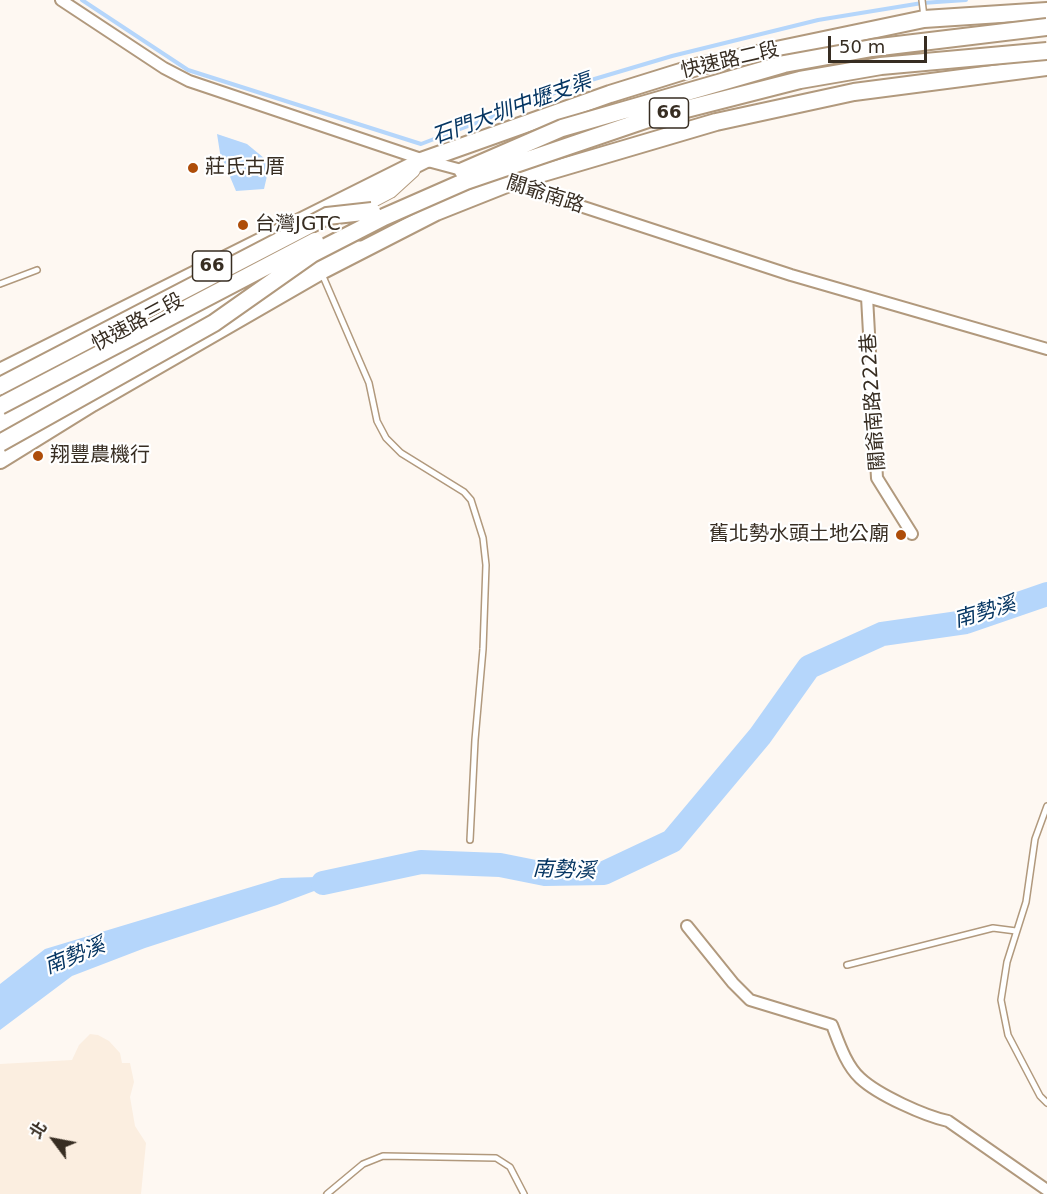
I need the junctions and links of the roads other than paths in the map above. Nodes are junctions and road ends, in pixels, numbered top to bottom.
1 (60, 0) edge
2 (922, 0) edge
3 (1047, 11) edge
4 (924, 19) junction
5 (1047, 27) edge
6 (1047, 51) edge
7 (1047, 67) edge
8 (424, 160) junction
9 (509, 183) junction
10 (372, 211) junction
11 (305, 227) junction
12 (317, 262) junction
13 (37, 270) dead end
14 (0, 284) edge
15 (867, 297) junction
16 (1047, 349) edge
17 (0, 372) edge
18 (0, 386) edge
19 (0, 395) edge
20 (0, 406) edge
21 (0, 417) edge
22 (0, 428) edge
23 (2, 451) edge
24 (912, 534) dead end
25 (1047, 806) edge
26 (470, 840) dead end
27 (687, 926) dead end
28 (1016, 931) junction
29 (847, 965) dead end
30 (1047, 1104) edge
31 (1047, 1190) edge
32 (327, 1194) edge
33 (524, 1194) edge

1 - 8 street, 關爺南路
2 - 4 lane
3 - 4 main road, 快速路二段 / 66
4 - 8 main road, 快速路二段 / 66
5 - 10 main road, 66, bridge
6 - 12 main road, 66, bridge
7 - 9 main road, 66
8 - 9 street, 關爺南路
8 - 11 main road, 快速路三段 / 66
9 - 12 main road, 快速路三段 / 66
9 - 15 street, 關爺南路
10 - 18 main road, bridge
10 - 20 main road, 66, bridge
11 - 12 lane
11 - 17 main road, 快速路三段 / 66
11 - 19 street, 快速路三段
12 - 21 main road, 66, bridge
12 - 22 street, 快速路三段
12 - 23 main road, bridge
12 - 26 lane
13 - 14 lane
15 - 16 street, 關爺南路
15 - 24 street, 關爺南路222巷
25 - 28 lane
27 - 31 street
28 - 29 lane
28 - 30 lane
32 - 33 lane

